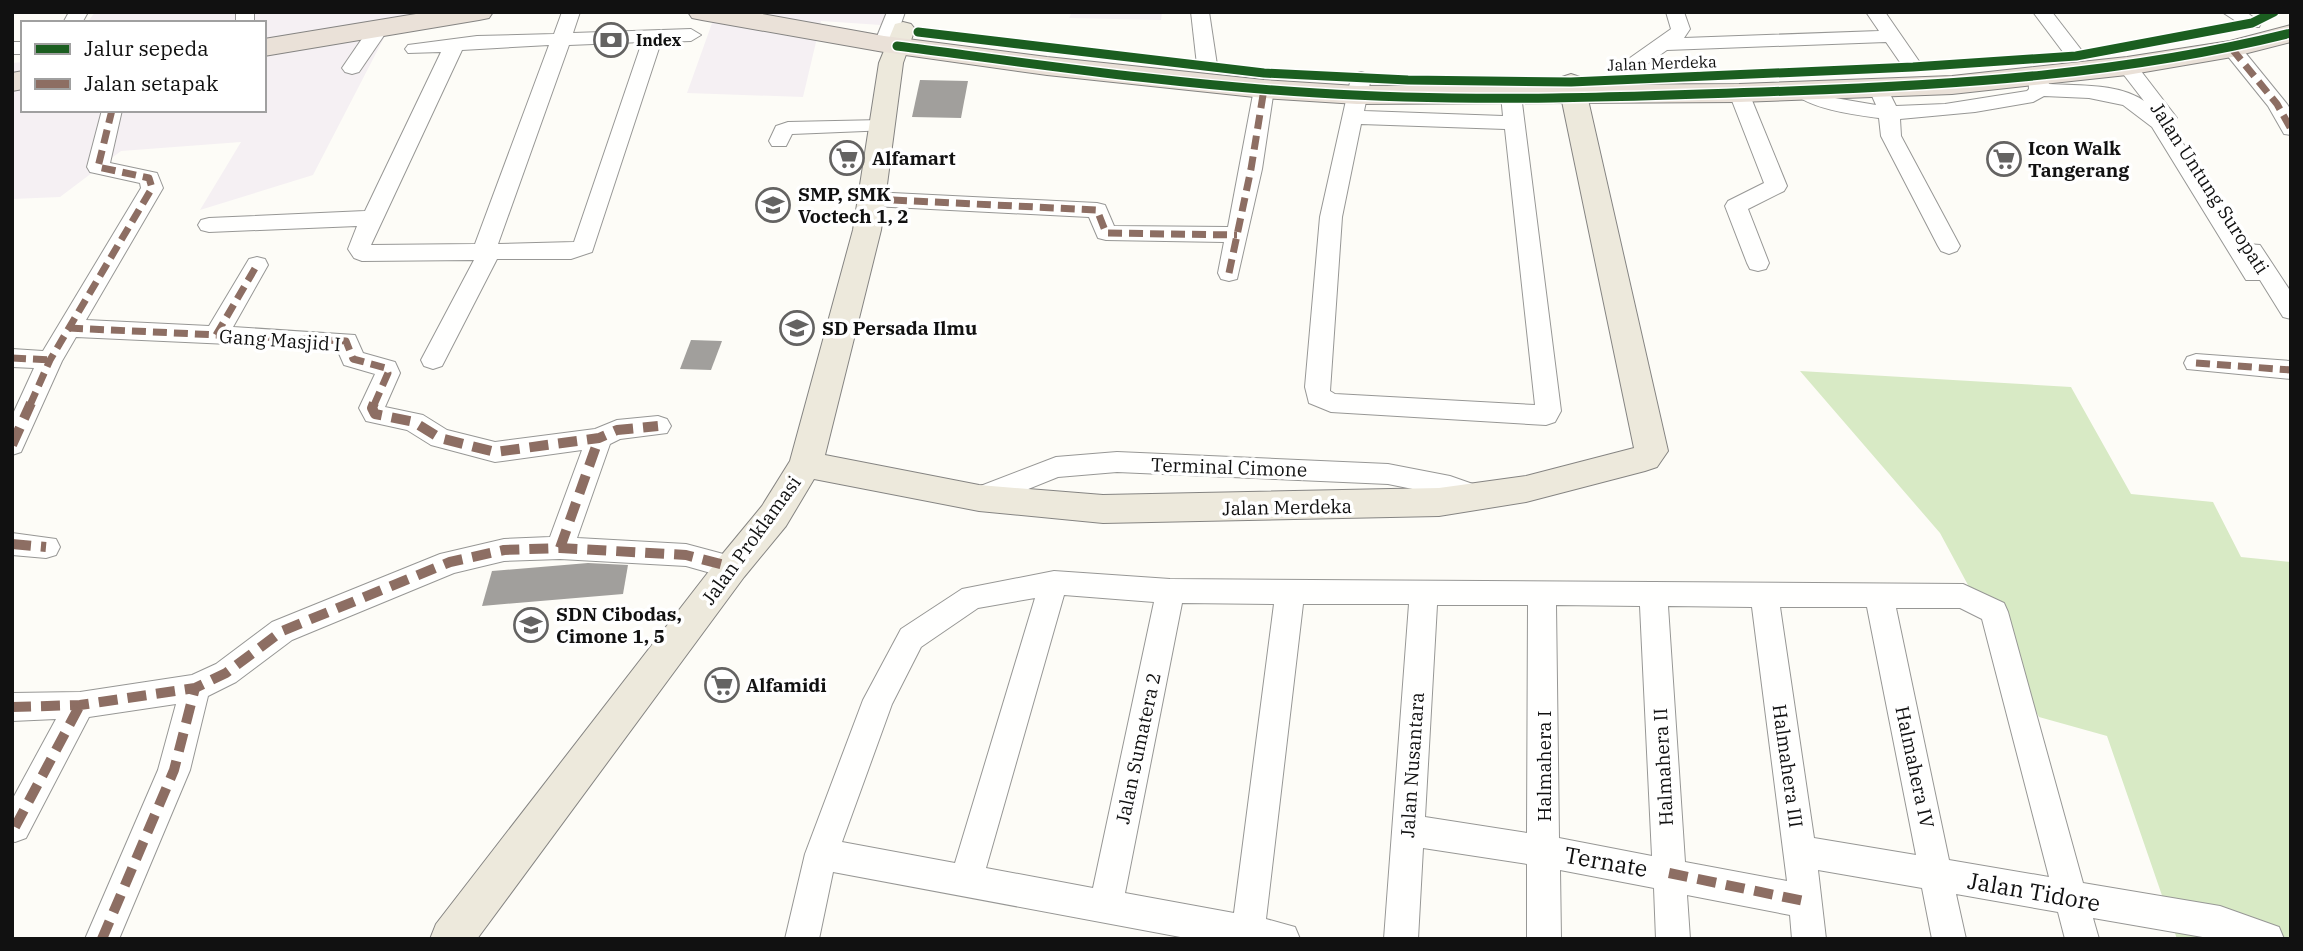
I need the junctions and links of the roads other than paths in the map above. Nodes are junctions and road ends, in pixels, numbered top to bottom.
1 (412, 12) edge
2 (479, 12) edge
3 (571, 12) edge
4 (791, 12) edge
5 (1200, 12) edge
6 (1675, 12) edge
7 (1875, 12) edge
8 (2042, 12) edge
9 (2253, 16) edge
10 (697, 24) edge
11 (377, 31) junction
12 (894, 32) edge
13 (2291, 33) edge
14 (654, 36) junction
15 (1892, 36) junction
16 (266, 38) edge
17 (563, 39) junction
18 (477, 42) junction
19 (454, 45) junction
20 (1659, 45) junction
21 (266, 48) edge
22 (415, 49) dead end
23 (2232, 49) junction
24 (2076, 56) junction
25 (1207, 65) junction
26 (2127, 66) junction
27 (1913, 67) junction
28 (352, 68) dead end
29 (1629, 81) junction
30 (2039, 83) junction
31 (1264, 89) junction
32 (1573, 89) junction
33 (1739, 93) junction
34 (1357, 97) junction
35 (1884, 100) junction
36 (1513, 109) junction
37 (112, 112) edge
38 (882, 126) junction
39 (2291, 129) edge
40 (779, 141) dead end
41 (872, 200) junction
42 (372, 218) junction
43 (209, 225) dead end
44 (1237, 235) junction
45 (1950, 246) dead end
46 (486, 253) junction
47 (1758, 263) dead end
48 (257, 265) dead end
49 (1229, 273) dead end
50 (2254, 274) dead end
51 (2291, 311) edge
52 (69, 328) junction
53 (216, 335) junction
54 (12, 358) edge
55 (50, 359) junction
56 (433, 360) dead end
57 (2196, 363) dead end
58 (2291, 370) edge
59 (658, 426) dead end
60 (599, 438) junction
61 (12, 445) edge
62 (806, 464) junction
63 (979, 498) junction
64 (1481, 498) junction
65 (12, 544) edge
66 (46, 547) dead end
67 (560, 548) junction
68 (732, 567) junction
69 (1054, 583) junction
70 (1424, 591) junction
71 (1170, 592) junction
72 (1290, 592) junction
73 (1542, 593) junction
74 (1653, 594) junction
75 (1764, 594) junction
76 (1879, 595) junction
77 (195, 688) junction
78 (80, 705) junction
79 (12, 707) edge
80 (15, 827) dead end
81 (1406, 830) junction
82 (1544, 851) junction
83 (1800, 851) junction
84 (821, 854) junction
85 (1669, 873) junction
86 (1937, 875) junction
87 (966, 880) junction
88 (2072, 899) junction
89 (1804, 901) junction
90 (1105, 905) junction
91 (1239, 933) edge
92 (102, 939) edge
93 (451, 939) edge
94 (802, 939) edge
95 (1283, 939) edge
96 (1401, 939) edge
97 (1544, 939) edge
98 (1673, 939) edge
99 (1809, 939) edge
100 (1949, 939) edge
101 (2082, 939) edge
102 (2267, 939) edge

1 - 16 highway
2 - 11 highway
2 - 18 street
3 - 17 street
4 - 12 highway
5 - 25 street
6 - 20 street
7 - 15 street
8 - 24 street
9 - 24 highway, Jalan Merdeka
10 - 12 highway
10 - 14 street
11 - 21 highway
11 - 28 street
12 - 25 highway, Jalan Merdeka
12 - 31 highway
12 - 38 main road, Jalan Proklamasi
13 - 23 highway
14 - 17 street
14 - 46 street
15 - 20 street
15 - 27 street
17 - 18 street
17 - 46 street
18 - 19 street
19 - 22 street
19 - 42 street
20 - 29 street
23 - 26 highway
23 - 39 street
24 - 27 highway, Jalan Merdeka
25 - 34 highway, Jalan Merdeka
26 - 30 highway
26 - 51 street, Jalan Untung Suropati
27 - 29 highway, Jalan Merdeka
29 - 32 highway, Jalan Merdeka
30 - 35 highway
30 - 50 street
31 - 34 highway
31 - 44 street
32 - 33 highway
32 - 34 highway, Jalan Merdeka
32 - 36 highway
32 - 64 main road, Jalan Merdeka
33 - 35 highway
33 - 47 street
34 - 36 highway
34 - 36 street
35 - 45 street
37 - 52 street
38 - 40 street
38 - 41 main road, Jalan Proklamasi
41 - 44 street
41 - 62 main road, Jalan Proklamasi
42 - 43 street
42 - 46 street
44 - 49 street
46 - 56 street
48 - 53 street
52 - 53 street, Gang Masjid I
52 - 55 street
53 - 60 street, Gang Masjid I
54 - 55 street
55 - 61 street
57 - 58 street
59 - 60 street, Gang Masjid I
60 - 67 street
62 - 63 main road, Jalan Merdeka
62 - 68 main road, Jalan Proklamasi
63 - 64 main road, Jalan Merdeka
63 - 64 street, Terminal Cimone
65 - 66 street
67 - 68 street
67 - 77 street
68 - 93 main road, Jalan Proklamasi
69 - 71 street
69 - 84 street
69 - 87 street
70 - 72 street
70 - 73 street
70 - 81 street, Jalan Nusantara
71 - 72 street
71 - 90 street, Jalan Sumatera 2
72 - 91 street
73 - 74 street
73 - 82 street, Halmahera I
74 - 75 street
74 - 85 street, Halmahera II
75 - 76 street
75 - 83 street, Halmahera III
76 - 86 street, Halmahera IV
76 - 88 street
77 - 78 street
77 - 92 street
78 - 79 street
78 - 80 street
81 - 82 street, Ternate
81 - 96 street, Jalan Nusantara
82 - 85 street, Ternate
82 - 97 street, Halmahera I
83 - 86 street, Jalan Tidore
83 - 89 street, Halmahera III
84 - 87 street
84 - 94 street
85 - 89 street, Ternate
85 - 98 street, Halmahera II
86 - 88 street, Jalan Tidore
86 - 100 street, Halmahera IV
87 - 90 street
88 - 101 street
88 - 102 street, Jalan Tidore
89 - 99 street, Halmahera III
90 - 91 street
91 - 95 street

